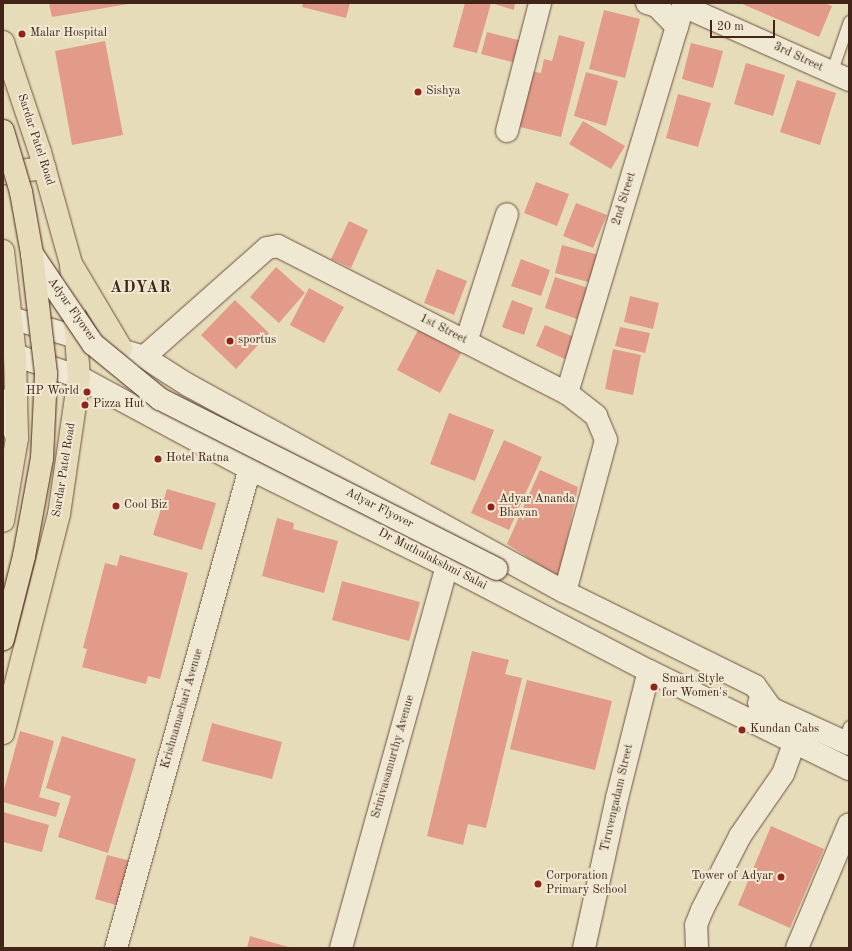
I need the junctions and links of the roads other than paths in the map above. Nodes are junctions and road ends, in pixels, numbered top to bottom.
1 (540, 3) edge
2 (647, 3) edge
3 (682, 4) edge
4 (849, 21) edge
5 (677, 27) junction
6 (3, 42) edge
7 (840, 77) edge
8 (3, 131) edge
9 (507, 132) dead end
10 (45, 168) junction
11 (3, 172) edge
12 (507, 214) dead end
13 (3, 251) edge
14 (32, 254) junction
15 (72, 264) junction
16 (5, 273) edge
17 (11, 318) junction
18 (76, 337) junction
19 (466, 342) junction
20 (121, 348) junction
21 (14, 355) junction
22 (144, 357) junction
23 (79, 376) junction
24 (567, 393) junction
25 (3, 400) edge
26 (123, 402) junction
27 (17, 438) junction
28 (250, 469) junction
29 (3, 521) edge
30 (447, 566) junction
31 (565, 592) junction
32 (3, 639) edge
33 (649, 671) junction
34 (771, 708) junction
35 (3, 733) edge
36 (847, 737) edge
37 (794, 743) junction
38 (849, 768) edge
39 (849, 824) edge
40 (116, 948) edge
41 (341, 948) edge
42 (584, 948) edge
43 (697, 948) edge
44 (797, 948) edge

1 - 9 street
2 - 5 street
3 - 5 street, 2nd Street
3 - 7 street, 3rd Street
4 - 7 lane
5 - 24 street, 2nd Street
6 - 10 main road, Sardar Patel Road
8 - 14 main road, Adyar Flyover, bridge
10 - 11 main road
10 - 15 main road, Sardar Patel Road
12 - 19 street
13 - 16 main road
14 - 32 main road, Adyar Flyover, bridge
14 - 34 street, Adyar Flyover, bridge
15 - 18 main road, Sardar Patel Road
15 - 20 main road
16 - 17 main road
17 - 18 street
17 - 21 main road
18 - 20 street
18 - 23 main road, Sardar Patel Road
19 - 22 street, 1st Street
19 - 24 street, 1st Street
20 - 22 street
21 - 23 street, Dr Muthulakshmi Salai
21 - 27 main road
22 - 26 street
22 - 31 street
23 - 26 street, Dr Muthulakshmi Salai
23 - 35 main road, Sardar Patel Road
24 - 31 street, 1st Street
25 - 27 street
26 - 28 street, Dr Muthulakshmi Salai
27 - 29 main road
28 - 30 street, Dr Muthulakshmi Salai
28 - 40 street, Krishnamachari Avenue
30 - 33 street, Dr Muthulakshmi Salai
30 - 41 street, Srinivasamurthy Avenue
31 - 34 street
33 - 37 street, Dr Muthulakshmi Salai
33 - 42 street, Tiruvengadam Street
34 - 36 street
37 - 38 street, Dr Muthulakshmi Salai
37 - 43 street
39 - 44 street

